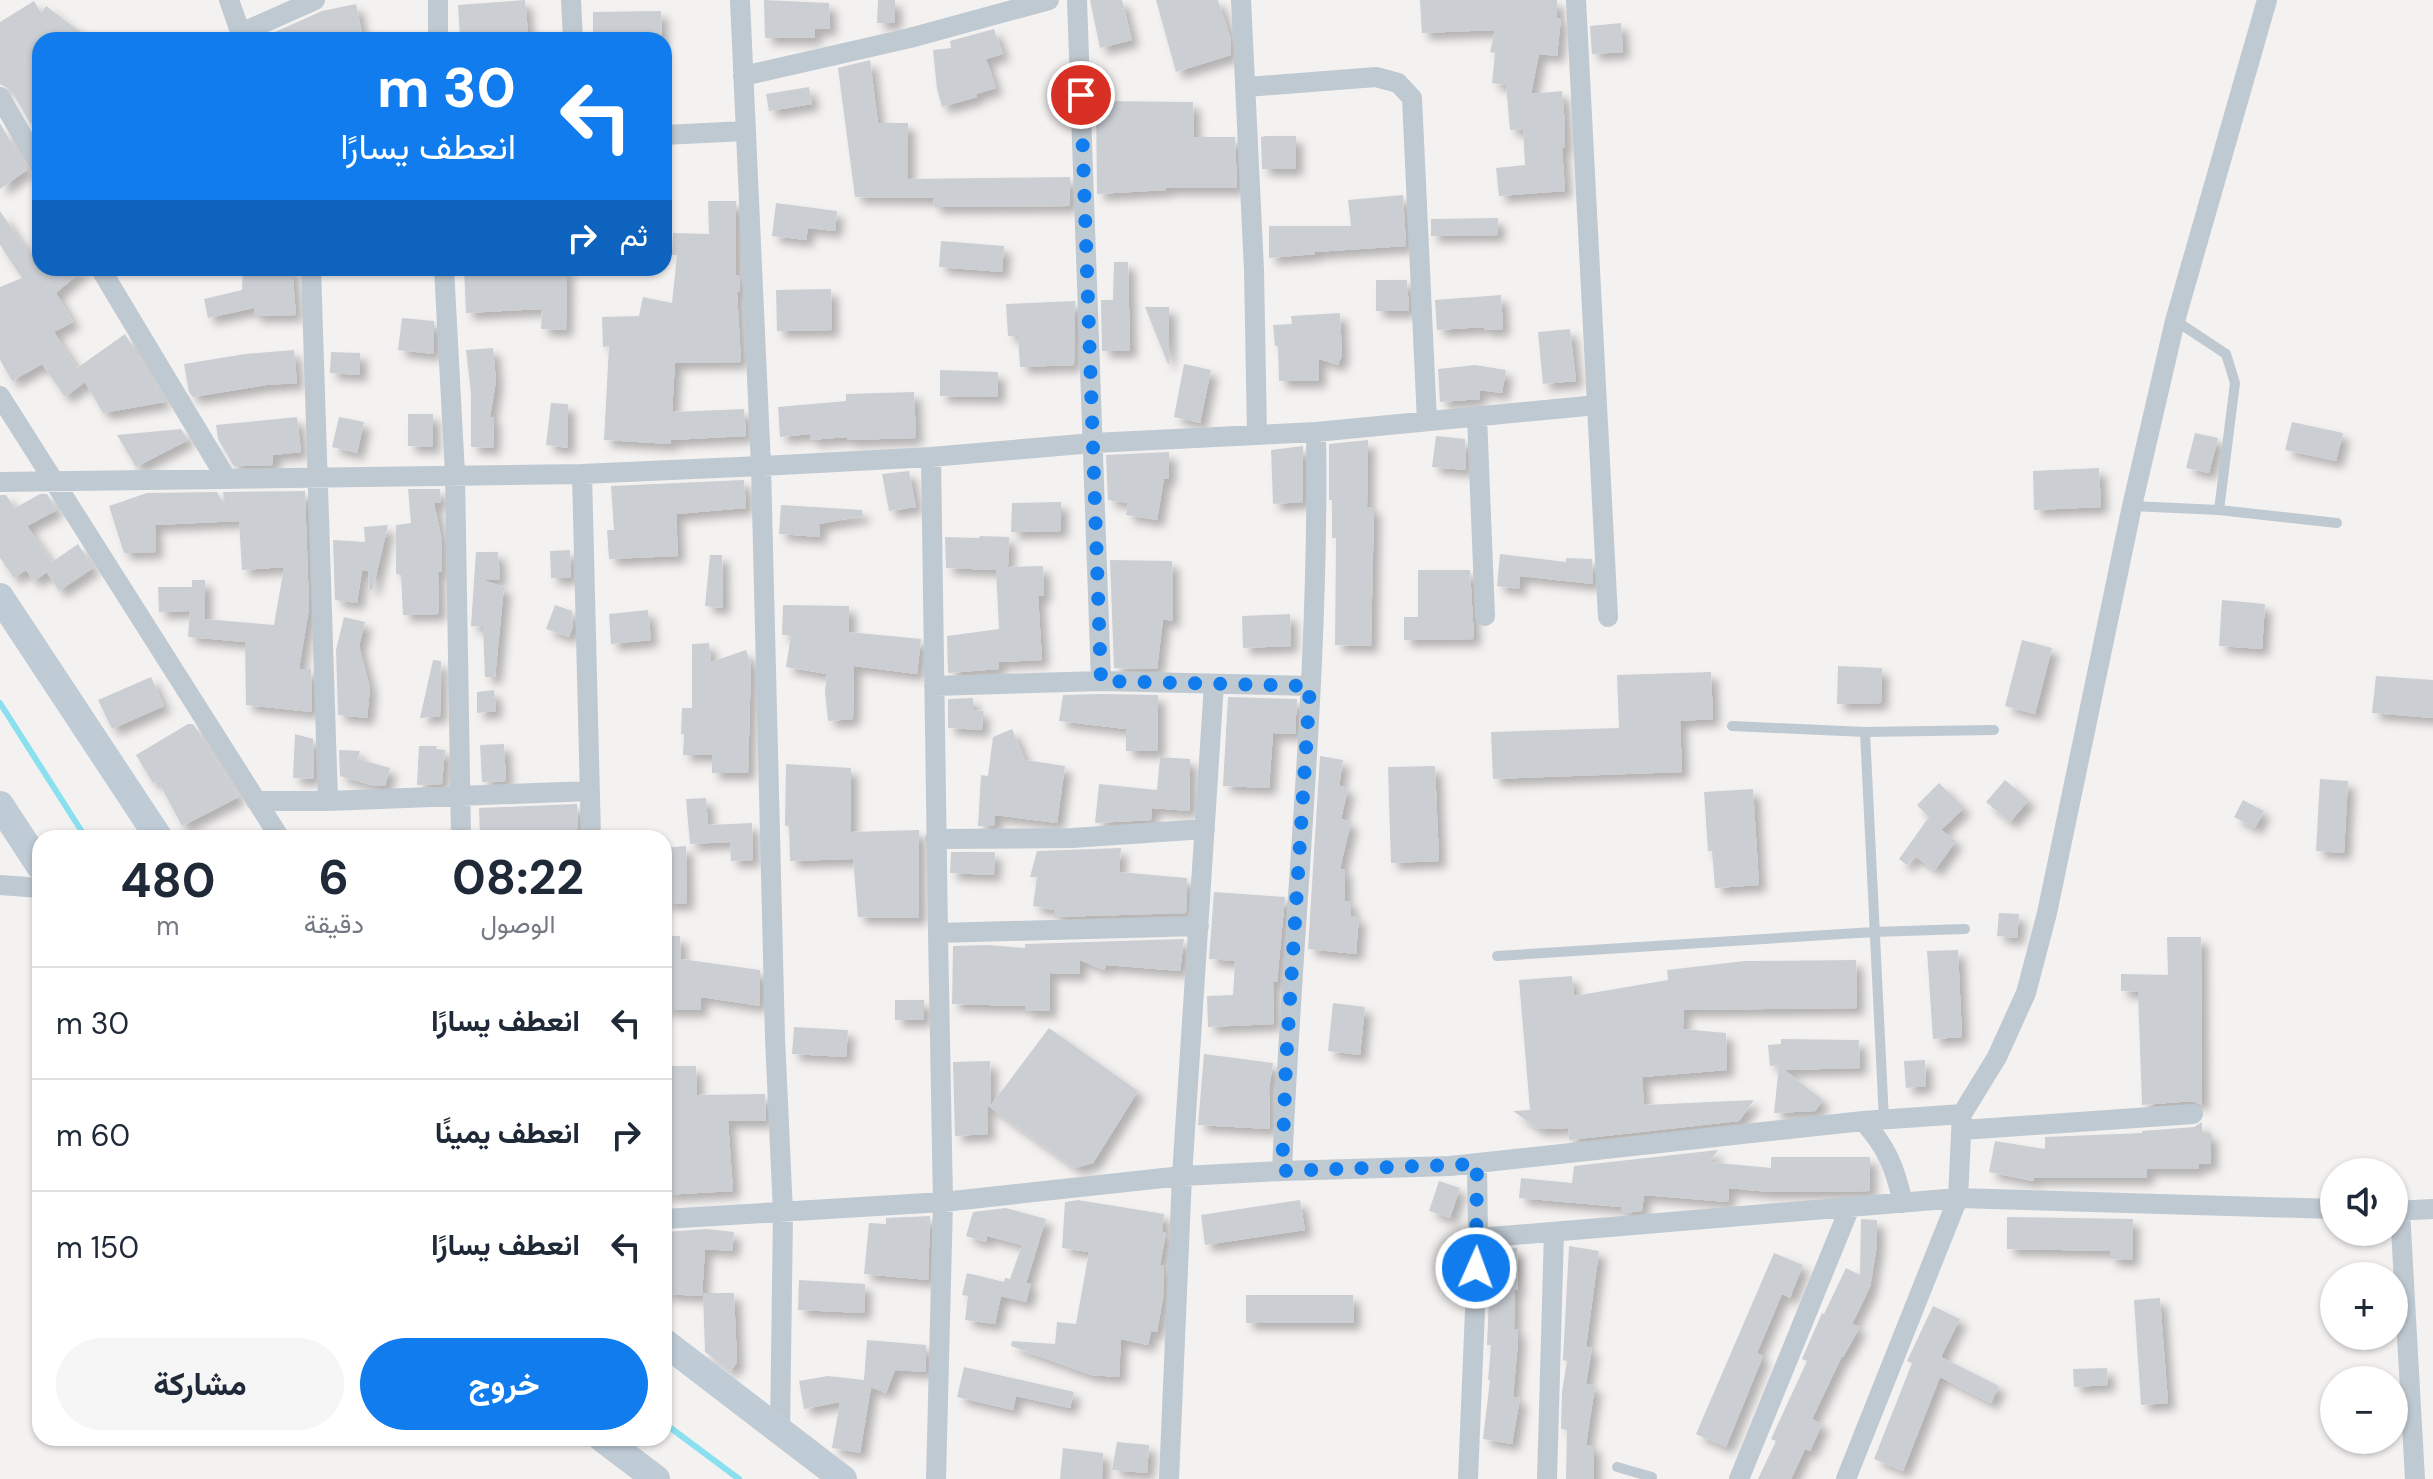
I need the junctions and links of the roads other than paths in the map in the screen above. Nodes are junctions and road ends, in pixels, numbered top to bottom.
1 (229, 0) edge
2 (315, 0) edge
3 (438, 0) edge
4 (571, 0) edge
5 (740, 0) edge
6 (1049, 0) edge
7 (1077, 0) edge
8 (1241, 0) edge
9 (1576, 0) edge
10 (2267, 0) edge
11 (240, 32) edge
12 (252, 32) edge
13 (438, 32) edge
14 (573, 32) edge
15 (743, 76) junction
16 (1247, 87) junction
17 (0, 97) edge
18 (745, 131) junction
19 (672, 135) edge
20 (32, 152) edge
21 (105, 276) edge
22 (311, 276) edge
23 (444, 276) edge
24 (2175, 321) junction
25 (0, 396) edge
26 (1597, 405) junction
27 (1477, 416) junction
28 (1427, 421) junction
29 (1316, 432) junction
30 (1257, 435) junction
31 (1093, 443) junction
32 (931, 457) junction
33 (761, 466) junction
34 (455, 474) junction
35 (582, 474) junction
36 (226, 478) junction
37 (316, 479) junction
38 (54, 481) junction
39 (0, 482) edge
40 (2132, 506) junction
41 (2219, 510) junction
42 (2337, 523) dead end
43 (0, 597) edge
44 (1485, 616) dead end
45 (1608, 617) dead end
46 (1101, 681) junction
47 (1214, 684) junction
48 (934, 686) junction
49 (1310, 686) junction
50 (1732, 726) dead end
51 (1994, 730) dead end
52 (1865, 732) junction
53 (590, 791) junction
54 (461, 797) junction
55 (256, 801) junction
56 (328, 801) junction
57 (0, 805) edge
58 (1205, 829) junction
59 (154, 830) edge
60 (275, 830) edge
61 (461, 830) edge
62 (591, 830) edge
63 (935, 839) junction
64 (32, 854) edge
65 (0, 885) edge
66 (32, 887) edge
67 (1199, 926) junction
68 (1965, 929) dead end
69 (1874, 932) junction
70 (938, 933) junction
71 (1497, 956) dead end
72 (2193, 1114) dead end
73 (1874, 1120) junction
74 (1962, 1122) junction
75 (1477, 1164) junction
76 (1282, 1171) junction
77 (1182, 1176) junction
78 (1958, 1198) junction
79 (943, 1202) junction
80 (1903, 1203) junction
81 (1850, 1207) junction
82 (2320, 1209) edge
83 (2433, 1209) edge
84 (2408, 1210) edge
85 (783, 1213) junction
86 (672, 1219) edge
87 (1554, 1232) junction
88 (1478, 1238) junction
89 (2399, 1246) edge
90 (672, 1348) edge
91 (780, 1432) junction
92 (613, 1446) edge
93 (1617, 1467) dead end
94 (1652, 1477) dead end
95 (656, 1479) edge
96 (843, 1479) edge
97 (936, 1479) edge
98 (1169, 1479) edge
99 (1468, 1479) edge
100 (1547, 1479) edge
101 (1739, 1479) edge
102 (1846, 1479) edge
103 (2415, 1479) edge

1 - 11 street
2 - 12 street
3 - 13 street
4 - 14 street
5 - 15 street
6 - 15 street
7 - 31 street
8 - 16 street
9 - 26 street
10 - 24 street
15 - 18 street
16 - 28 street
16 - 30 street
17 - 20 street
18 - 19 street
18 - 33 street
21 - 36 street
22 - 37 street
23 - 34 street
24 - 40 street
24 - 41 lane
25 - 38 street
26 - 27 street
26 - 45 street
27 - 28 street
27 - 44 street
28 - 29 street
29 - 30 street
29 - 49 street
30 - 31 street
31 - 32 street
31 - 46 street
32 - 33 street
32 - 48 street
33 - 35 street
33 - 85 street
34 - 35 street
34 - 37 street
34 - 54 street
35 - 53 street
36 - 37 street
36 - 38 street
37 - 56 street
38 - 39 street
38 - 55 street
40 - 41 lane
40 - 74 street
41 - 42 lane
43 - 59 street
46 - 47 street
46 - 48 street
47 - 49 street
47 - 58 street
48 - 63 street
49 - 76 street
50 - 52 lane
51 - 52 lane
52 - 69 lane
53 - 54 street
53 - 62 street
54 - 56 street
54 - 61 street
55 - 56 street
55 - 60 street
57 - 64 street
58 - 63 street
58 - 67 street
63 - 70 street
65 - 66 street
67 - 70 street
67 - 77 street
68 - 69 lane
69 - 71 lane
69 - 73 lane
70 - 79 street
72 - 74 street
73 - 74 street
73 - 75 street
73 - 80 street
74 - 78 street
75 - 76 street
75 - 88 street
76 - 77 street
77 - 79 street
77 - 98 street
78 - 80 street
78 - 82 street
78 - 102 street
79 - 85 street
79 - 97 street
80 - 81 street
81 - 87 street
81 - 101 street
83 - 84 street
85 - 86 street
85 - 91 street
87 - 88 street
87 - 100 street
88 - 99 street
89 - 103 street
90 - 91 street
91 - 96 street
92 - 95 street
93 - 94 lane

